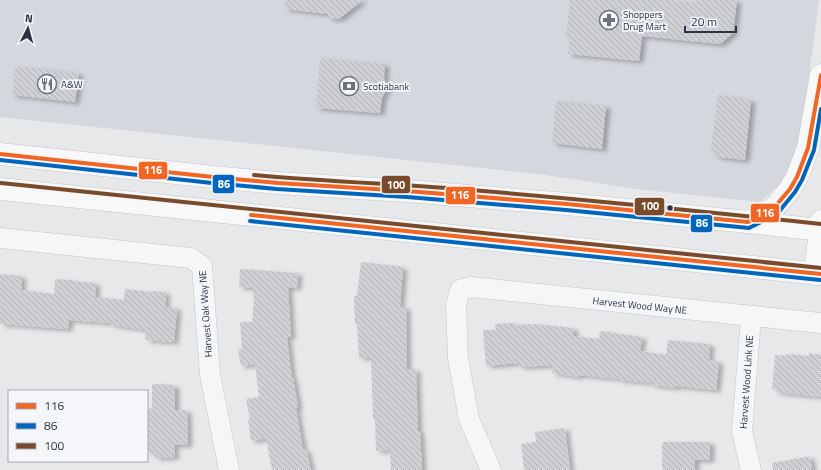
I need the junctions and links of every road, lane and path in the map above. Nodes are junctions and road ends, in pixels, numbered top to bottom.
1 (821, 75) edge
2 (0, 154) edge
3 (0, 189) edge
4 (748, 222) junction
5 (821, 227) edge
6 (0, 238) edge
7 (818, 274) edge
8 (751, 317) junction
9 (821, 324) edge
10 (229, 470) edge
11 (491, 470) edge
12 (751, 470) edge

1 - 4 main road
2 - 4 main road
3 - 7 main road
4 - 5 main road
5 - 7 main road
6 - 10 street, Harvest Oak Way NE
8 - 9 street, Harvest Wood Way NE
8 - 11 street, Harvest Wood Way NE
8 - 12 street, Harvest Wood Link NE

